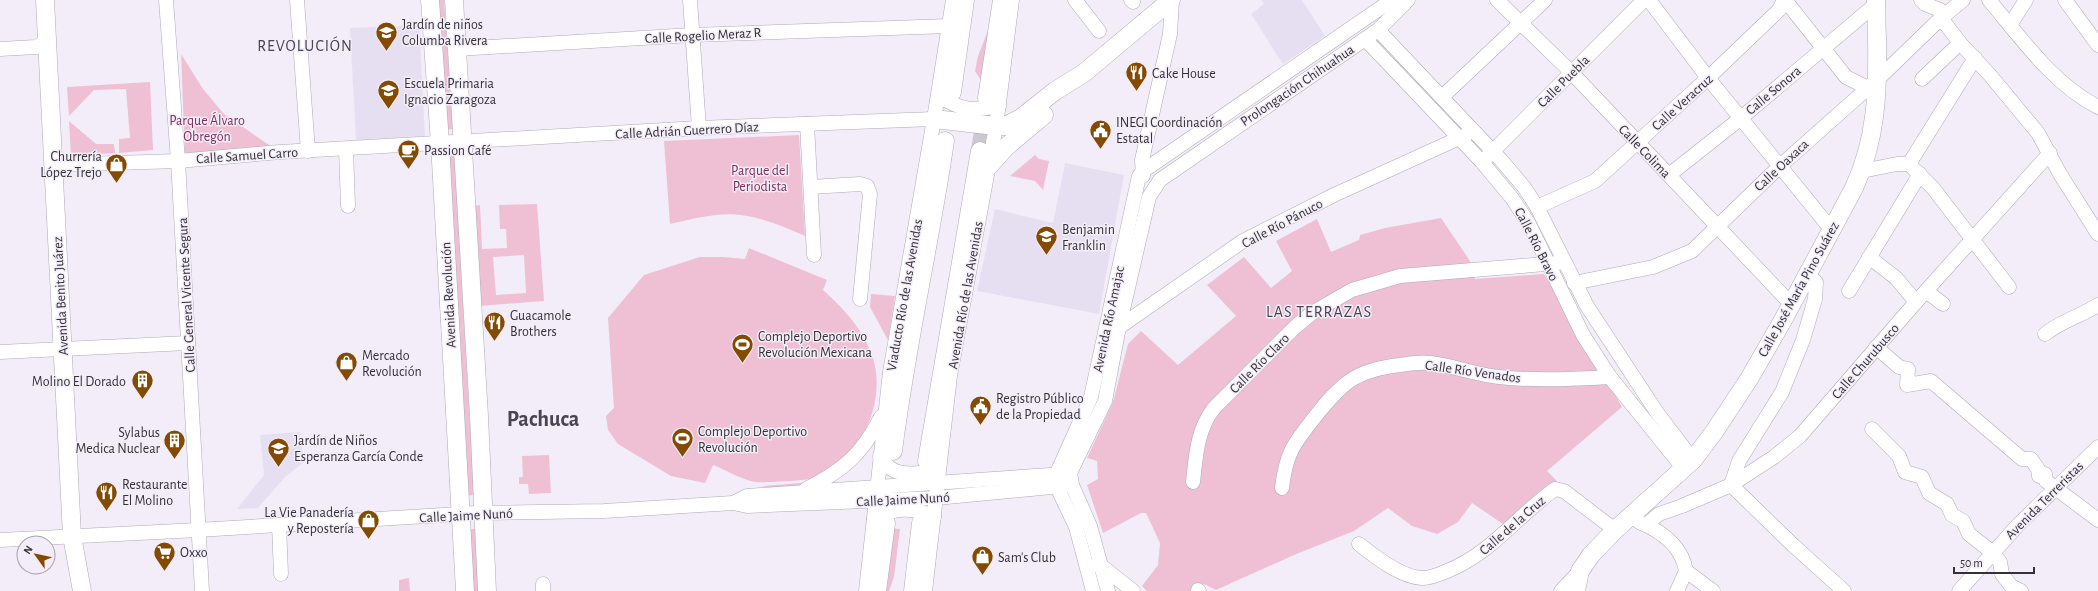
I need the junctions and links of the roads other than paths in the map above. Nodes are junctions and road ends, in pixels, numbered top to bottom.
1 (45, 0) edge
2 (166, 0) edge
3 (297, 0) edge
4 (430, 0) edge
5 (454, 0) edge
6 (690, 0) edge
7 (953, 0) edge
8 (965, 0) edge
9 (1002, 0) edge
10 (1012, 0) edge
11 (1075, 0) edge
12 (1172, 0) edge
13 (1392, 0) edge
14 (1408, 0) edge
15 (1497, 0) edge
16 (1545, 0) edge
17 (1644, 0) edge
18 (1649, 0) edge
19 (1921, 0) edge
20 (1963, 0) edge
21 (1988, 0) edge
22 (2026, 0) edge
23 (2065, 0) edge
24 (1876, 2) edge
25 (1787, 3) edge
26 (1941, 18) junction
27 (1519, 23) junction
28 (2010, 25) junction
29 (949, 26) junction
30 (1378, 30) junction
31 (1099, 31) dead end
32 (692, 35) junction
33 (1365, 39) junction
34 (47, 41) junction
35 (1960, 43) junction
36 (2098, 45) edge
37 (0, 49) edge
38 (457, 49) junction
39 (1823, 49) junction
40 (1975, 58) junction
41 (1084, 72) junction
42 (1572, 73) junction
43 (1708, 78) junction
44 (1922, 79) dead end
45 (1872, 83) junction
46 (945, 94) junction
47 (1442, 97) junction
48 (993, 102) junction
49 (2098, 108) edge
50 (1741, 118) junction
51 (934, 119) junction
52 (807, 124) junction
53 (996, 126) junction
54 (699, 128) junction
55 (1473, 130) junction
56 (1459, 139) junction
57 (945, 141) dead end
58 (463, 142) junction
59 (440, 143) junction
60 (1637, 143) junction
61 (346, 149) junction
62 (980, 150) tunnel mouth
63 (308, 151) junction
64 (1493, 152) junction
65 (2050, 153) junction
66 (178, 161) junction
67 (1482, 162) junction
68 (1908, 164) junction
69 (53, 165) junction
70 (989, 166) junction
71 (1779, 167) junction
72 (1143, 171) junction
73 (1862, 171) junction
74 (1920, 174) junction
75 (1669, 176) junction
76 (811, 187) junction
77 (1152, 188) joint
78 (348, 206) dead end
79 (1537, 207) junction
80 (1146, 210) junction
81 (1716, 226) junction
82 (1831, 229) junction
83 (2098, 234) edge
84 (1973, 237) junction
85 (814, 255) dead end
86 (1869, 257) junction
87 (960, 260) junction
88 (924, 262) junction
89 (1565, 262) junction
90 (1550, 264) junction
91 (1807, 275) junction
92 (1574, 283) junction
93 (906, 286) junction
94 (2009, 287) dead end
95 (966, 288) junction
96 (1849, 291) dead end
97 (1921, 296) junction
98 (860, 300) dead end
99 (1791, 304) junction
100 (1943, 304) dead end
101 (2098, 305) edge
102 (915, 308) junction
103 (950, 317) junction
104 (1119, 327) junction
105 (2045, 334) dead end
106 (1103, 338) junction
107 (188, 343) junction
108 (1876, 347) junction
109 (63, 349) junction
110 (0, 352) edge
111 (1610, 377) junction
112 (885, 410) junction
113 (1872, 429) dead end
114 (2098, 447) edge
115 (886, 453) junction
116 (933, 457) junction
117 (1688, 464) junction
118 (1064, 480) junction
119 (1192, 482) dead end
120 (938, 483) junction
121 (1731, 484) junction
122 (2055, 487) junction
123 (1282, 488) dead end
124 (799, 492) junction
125 (877, 494) junction
126 (936, 498) junction
127 (733, 503) junction
128 (484, 513) junction
129 (461, 515) junction
130 (1629, 518) junction
131 (928, 520) junction
132 (2098, 520) edge
133 (880, 521) junction
134 (279, 525) junction
135 (1646, 525) junction
136 (198, 530) junction
137 (1615, 530) junction
138 (72, 536) junction
139 (0, 540) edge
140 (1359, 544) dead end
141 (1993, 553) junction
142 (1099, 564) junction
143 (1086, 569) junction
144 (1580, 571) junction
145 (1686, 571) junction
146 (281, 574) dead end
147 (82, 591) edge
148 (202, 591) edge
149 (465, 591) edge
150 (488, 591) edge
151 (866, 591) edge
152 (877, 591) edge
153 (913, 591) edge
154 (925, 591) edge
155 (1093, 591) edge
156 (1108, 591) edge
157 (1133, 591) edge
158 (1561, 591) edge
159 (1576, 591) edge
160 (1677, 591) edge
161 (1713, 591) edge
162 (1844, 591) edge
163 (1959, 591) edge
164 (2021, 591) edge

1 - 34 main road, Avenida Benito Juárez
2 - 66 street, Calle General Vicente Segura
3 - 63 street
4 - 59 main road, Avenida Revolución
5 - 38 main road, Avenida Revolución
6 - 32 street
7 - 29 street, Viaducto Río de las Avenidas
8 - 46 main road, Viaducto Río de las Avenidas
9 - 48 main road
10 - 48 street, Avenida Río de las Avenidas
11 - 31 street
12 - 41 main road
12 - 72 street, Avenida Río Amajac
13 - 72 street, Prolongación Chihuahua
14 - 30 street, Prolongación Chihuahua
15 - 27 street, Calle Colima
16 - 27 street
17 - 42 street, Calle Puebla
18 - 43 street
19 - 26 street
20 - 26 street, Calle Oaxaca
21 - 28 street
22 - 28 street
23 - 36 street
24 - 39 street, Calle Sonora
24 - 45 main road, Calle José María Pino Suárez
25 - 39 street
25 - 43 street, Calle Veracruz
26 - 35 street
26 - 45 street, Calle Oaxaca
27 - 42 street, Calle Colima
27 - 47 street
28 - 49 street
29 - 32 street, Calle Rogelio Meraz R
29 - 46 street, Viaducto Río de las Avenidas
30 - 33 street, Prolongación Chihuahua
30 - 47 street, Calle Río Bravo
32 - 38 street, Calle Rogelio Meraz R
32 - 54 street
33 - 56 street, Calle Río Bravo
33 - 77 street, Prolongación Chihuahua
34 - 37 street
34 - 69 main road, Avenida Benito Juárez
35 - 40 street
35 - 44 street
38 - 58 main road, Avenida Revolución
39 - 45 street
39 - 50 street, Calle Sonora
40 - 65 street
40 - 68 street
41 - 53 main road
41 - 70 main road
42 - 60 street, Calle Colima
42 - 64 street, Calle Puebla
43 - 50 street
43 - 60 street, Calle Veracruz
45 - 71 street, Calle Oaxaca
45 - 73 main road, Calle José María Pino Suárez
46 - 48 street
46 - 51 street, Viaducto Río de las Avenidas
47 - 55 street, Calle Río Bravo
48 - 53 street, Avenida Río de las Avenidas
50 - 71 street
50 - 75 street, Calle Sonora
51 - 52 street, Calle Adrián Guerrero Díaz
51 - 53 main road
51 - 93 street, Viaducto Río de las Avenidas
52 - 54 street, Calle Adrián Guerrero Díaz
52 - 76 street
53 - 70 street, Avenida Río de las Avenidas
54 - 58 street, Calle Adrián Guerrero Díaz
55 - 56 street, Calle Río Pánuco
55 - 64 street, Calle Río Bravo
56 - 67 street, Calle Río Bravo
56 - 104 street, Calle Río Pánuco
57 - 88 main road, Viaducto Río de las Avenidas
58 - 59 street, Calle Adrián Guerrero Díaz
58 - 128 main road, Avenida Revolución
59 - 61 street, Calle Samuel Carro
59 - 129 main road, Avenida Revolución
60 - 75 street, Calle Colima
60 - 79 street, Calle Veracruz
61 - 63 street, Calle Samuel Carro
61 - 78 street
62 - 87 main road
63 - 66 street, Calle Samuel Carro
64 - 67 street, Calle Puebla
64 - 79 street, Calle Río Bravo
65 - 83 street
65 - 84 street, Calle Churubusco
66 - 69 street, Calle Samuel Carro
66 - 107 street, Calle General Vicente Segura
67 - 90 street, Calle Río Bravo
68 - 73 street
68 - 74 street
69 - 109 main road, Avenida Benito Juárez
70 - 95 street, Avenida Río de las Avenidas
71 - 81 street, Calle Oaxaca
71 - 82 street
72 - 80 street, Avenida Río Amajac
72 - 106 street, Avenida Río Amajac
73 - 82 main road, Calle José María Pino Suárez
74 - 84 street
74 - 86 street
75 - 81 street, Calle Colima
76 - 85 street
76 - 98 street
77 - 80 street, Avenida Río Amajac
79 - 89 street, Calle Río Bravo
80 - 104 street, Avenida Río Amajac
81 - 92 street, Calle Oaxaca
81 - 99 street, Calle Colima
82 - 91 main road, Calle José María Pino Suárez
84 - 94 street
84 - 97 street, Calle Churubusco
86 - 96 street
86 - 97 street
87 - 95 main road
87 - 103 main road
88 - 93 main road
88 - 102 main road, Viaducto Río de las Avenidas
89 - 90 street, Calle Río Claro
89 - 92 street, Calle Río Bravo
90 - 111 street, Calle Río Bravo
90 - 119 street, Calle Río Claro
91 - 99 main road, Calle José María Pino Suárez
91 - 121 street
92 - 117 street, Calle Río Bravo
93 - 102 main road
93 - 112 street, Viaducto Río de las Avenidas
95 - 103 main road
95 - 116 street, Avenida Río de las Avenidas
97 - 100 street
97 - 108 street, Calle Churubusco
99 - 117 main road, Calle José María Pino Suárez
101 - 105 street
102 - 115 main road, Viaducto Río de las Avenidas
103 - 116 main road
104 - 106 street, Calle Río Pánuco
104 - 118 street, Avenida Río Amajac
106 - 118 street, Avenida Río Amajac
107 - 109 street
107 - 136 street, Calle General Vicente Segura
108 - 121 street, Calle Churubusco
108 - 122 street
109 - 110 street
109 - 138 main road, Avenida Benito Juárez
111 - 117 street, Calle Río Bravo
111 - 123 street, Calle Río Venados
112 - 115 street, Viaducto Río de las Avenidas
112 - 124 street
113 - 141 street
114 - 122 street, Avenida Terreristas
115 - 116 street
115 - 125 street, Viaducto Río de las Avenidas
116 - 120 street, Avenida Río de las Avenidas
117 - 130 main road, Calle José María Pino Suárez
118 - 120 street, Calle Jaime Nunó
118 - 126 street, Calle Jaime Nunó
118 - 142 street
118 - 143 street
120 - 125 street, Calle Jaime Nunó
120 - 126 street, Avenida Río de las Avenidas
121 - 135 street, Calle Churubusco
121 - 162 street
122 - 132 street
122 - 141 street, Avenida Terreristas
124 - 125 street, Calle Jaime Nunó
124 - 127 street, Calle Jaime Nunó
125 - 126 street, Calle Jaime Nunó
125 - 127 street, Calle Jaime Nunó
125 - 133 street, Viaducto Río de las Avenidas
126 - 131 street, Avenida Río de las Avenidas
127 - 128 street, Calle Jaime Nunó
128 - 129 street, Calle Jaime Nunó
128 - 150 main road, Avenida Revolución
129 - 134 street, Calle Jaime Nunó
129 - 149 main road, Avenida Revolución
130 - 135 street
130 - 137 main road, Calle José María Pino Suárez
131 - 133 street
131 - 153 main road
131 - 154 street, Avenida Río de las Avenidas
133 - 151 street, Viaducto Río de las Avenidas
133 - 152 main road, Viaducto Río de las Avenidas
134 - 136 street, Calle Jaime Nunó
134 - 146 street
135 - 145 street
136 - 138 street, Calle Jaime Nunó
136 - 148 street, Calle General Vicente Segura
137 - 140 street, Calle de la Cruz
137 - 144 main road, Calle José María Pino Suárez
138 - 139 street, Calle Jaime Nunó
138 - 147 main road, Avenida Benito Juárez
141 - 163 street, Avenida Terreristas
141 - 164 street
142 - 143 street
142 - 156 street
142 - 157 street
143 - 155 street
144 - 158 street
144 - 159 main road
145 - 160 street
145 - 161 street

